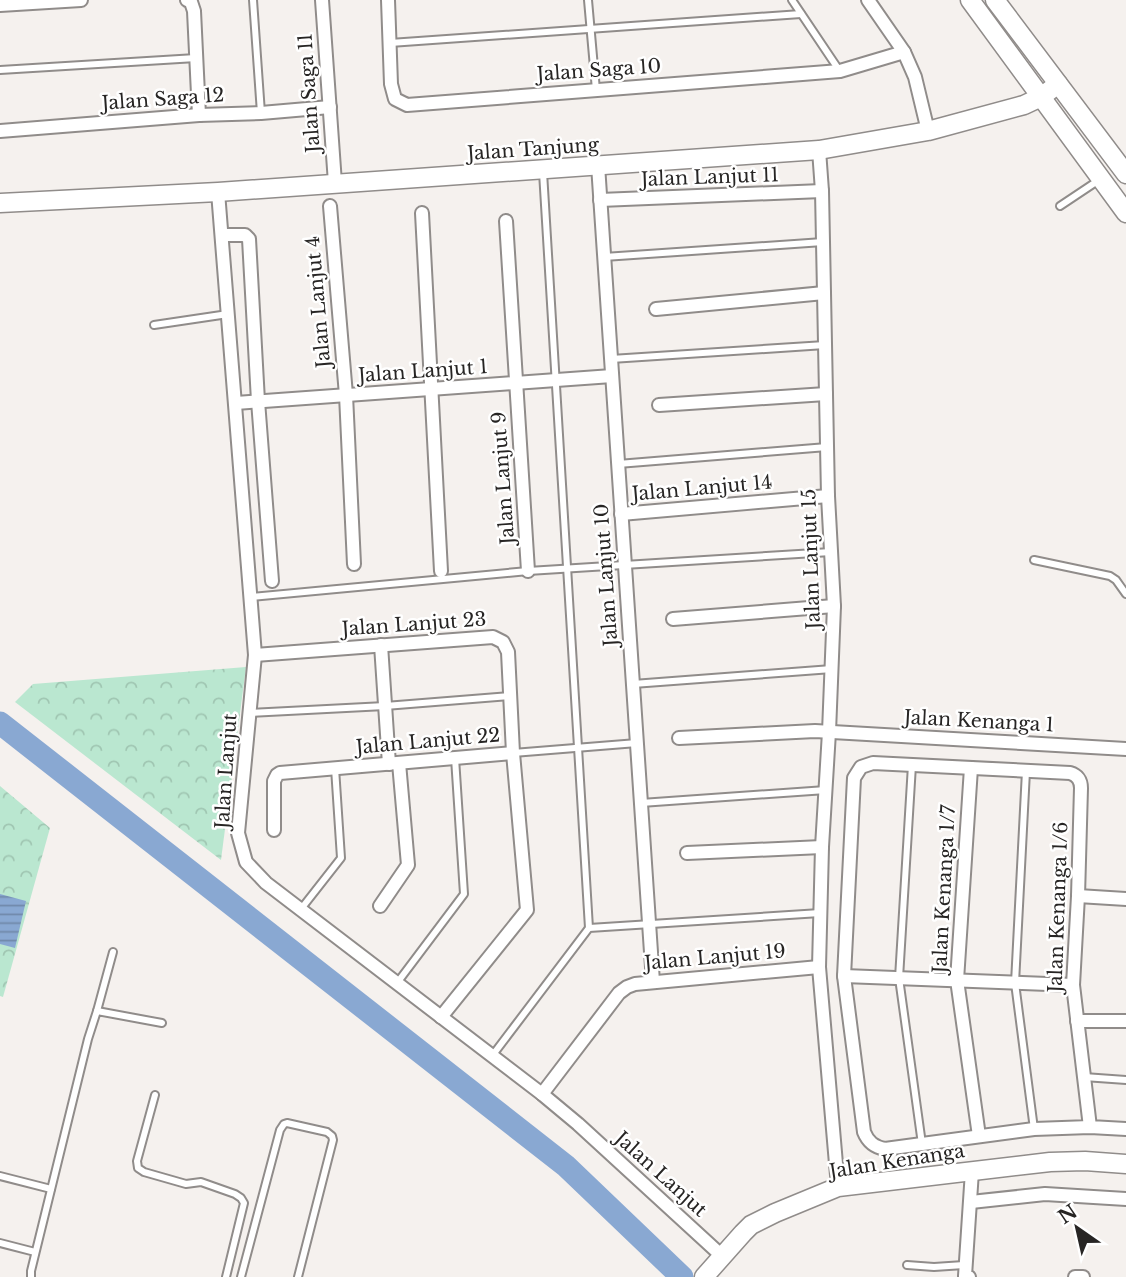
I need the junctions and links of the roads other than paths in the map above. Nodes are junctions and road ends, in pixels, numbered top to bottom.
1 (81, 0) edge
2 (187, 0) edge
3 (253, 0) edge
4 (322, 0) edge
5 (388, 0) edge
6 (588, 0) edge
7 (792, 0) edge
8 (868, 0) edge
9 (970, 0) edge
10 (995, 0) edge
11 (0, 5) edge
12 (801, 14) junction
13 (591, 28) junction
14 (390, 43) junction
15 (904, 52) junction
16 (196, 58) junction
17 (0, 70) edge
18 (840, 71) junction
19 (1058, 84) junction
20 (596, 90) junction
21 (1041, 97) junction
22 (330, 107) junction
23 (261, 113) junction
24 (200, 115) junction
25 (0, 131) edge
26 (928, 131) junction
27 (819, 149) junction
28 (598, 165) junction
29 (543, 169) junction
30 (1126, 174) edge
31 (1101, 179) junction
32 (335, 183) junction
33 (822, 191) junction
34 (218, 192) junction
35 (600, 200) junction
36 (0, 204) edge
37 (330, 206) dead end
38 (1060, 206) dead end
39 (422, 213) dead end
40 (1126, 213) edge
41 (506, 221) dead end
42 (222, 235) junction
43 (823, 242) junction
44 (604, 257) junction
45 (824, 293) junction
46 (656, 309) dead end
47 (228, 314) junction
48 (153, 325) dead end
49 (825, 345) junction
50 (611, 359) junction
51 (612, 376) junction
52 (556, 380) junction
53 (517, 383) junction
54 (431, 389) junction
55 (826, 394) junction
56 (346, 395) junction
57 (258, 401) junction
58 (236, 403) junction
59 (659, 405) dead end
60 (827, 447) junction
61 (618, 464) junction
62 (828, 496) junction
63 (621, 514) junction
64 (831, 552) junction
65 (1034, 560) dead end
66 (354, 564) dead end
67 (625, 566) junction
68 (567, 569) junction
69 (441, 571) dead end
70 (528, 571) junction
71 (272, 581) dead end
72 (1126, 594) edge
73 (251, 597) junction
74 (834, 606) junction
75 (673, 619) dead end
76 (381, 645) junction
77 (255, 655) junction
78 (832, 669) junction
79 (633, 684) junction
80 (510, 696) junction
81 (385, 706) junction
82 (249, 713) junction
83 (830, 732) junction
84 (679, 738) dead end
85 (637, 743) junction
86 (578, 748) junction
87 (1126, 749) edge
88 (513, 753) junction
89 (455, 758) junction
90 (394, 763) junction
91 (912, 765) junction
92 (335, 768) junction
93 (971, 768) junction
94 (1026, 771) junction
95 (827, 790) junction
96 (641, 803) junction
97 (274, 830) dead end
98 (822, 847) junction
99 (687, 853) dead end
100 (1078, 896) junction
101 (1126, 899) edge
102 (380, 906) dead end
103 (301, 909) junction
104 (820, 913) junction
105 (649, 923) junction
106 (589, 928) junction
107 (113, 951) dead end
108 (819, 967) junction
109 (844, 976) junction
110 (899, 978) junction
111 (957, 980) junction
112 (653, 982) junction
113 (397, 983) junction
114 (1015, 983) junction
115 (1073, 985) junction
116 (97, 1011) junction
117 (441, 1017) junction
118 (1126, 1020) edge
119 (1077, 1021) junction
120 (162, 1023) dead end
121 (492, 1056) junction
122 (1084, 1077) junction
123 (1126, 1080) edge
124 (542, 1094) junction
125 (155, 1095) dead end
126 (1090, 1128) junction
127 (1034, 1129) junction
128 (1126, 1129) edge
129 (979, 1136) junction
130 (922, 1144) junction
131 (1126, 1164) edge
132 (972, 1171) junction
133 (0, 1176) edge
134 (838, 1187) junction
135 (51, 1189) junction
136 (1126, 1199) edge
137 (971, 1202) junction
138 (0, 1243) edge
139 (35, 1252) junction
140 (722, 1256) junction
141 (907, 1265) dead end
142 (934, 1267) junction
143 (31, 1274) edge
144 (966, 1274) edge
145 (706, 1275) edge
146 (24, 1277) edge
147 (226, 1277) edge
148 (241, 1277) edge
149 (298, 1277) edge
150 (935, 1277) edge
151 (1075, 1277) edge
152 (1083, 1277) edge

1 - 11 street
2 - 16 street
3 - 23 lane
4 - 22 street, Jalan Saga 11
5 - 14 street, Jalan Saga 10
6 - 13 lane
7 - 12 lane
8 - 15 street
9 - 21 street
10 - 19 street
12 - 13 lane
12 - 18 lane
13 - 14 lane
13 - 20 lane
14 - 20 street, Jalan Saga 10
15 - 18 street, Jalan Saga 10
15 - 26 street
16 - 17 lane
16 - 24 street
18 - 20 street, Jalan Saga 10
19 - 21 street, Jalan Tanjung
19 - 30 street
21 - 26 street, Jalan Tanjung
21 - 31 street
22 - 23 street, Jalan Saga 12
22 - 32 street, Jalan Saga 11
23 - 24 street, Jalan Saga 12
24 - 25 street, Jalan Saga 12
26 - 27 street, Jalan Tanjung
27 - 28 street, Jalan Tanjung
27 - 33 street, Jalan Lanjut 15
28 - 29 street, Jalan Tanjung
28 - 35 street, Jalan Lanjut 10
29 - 32 street, Jalan Tanjung
29 - 52 lane
31 - 38 lane
31 - 40 street
32 - 34 street, Jalan Tanjung
33 - 35 street, Jalan Lanjut 11
33 - 43 street, Jalan Lanjut 15
34 - 36 street, Jalan Tanjung
34 - 42 street, Jalan Lanjut
35 - 44 street, Jalan Lanjut 10
37 - 56 street, Jalan Lanjut 4
39 - 54 street
41 - 53 street, Jalan Lanjut 9
42 - 47 street, Jalan Lanjut
42 - 57 street
43 - 44 lane
43 - 45 street, Jalan Lanjut 15
44 - 50 street, Jalan Lanjut 10
45 - 46 street
45 - 49 street, Jalan Lanjut 15
47 - 48 lane
47 - 58 street, Jalan Lanjut
49 - 50 lane
49 - 55 street, Jalan Lanjut 15
50 - 51 street, Jalan Lanjut 10
51 - 52 street, Jalan Lanjut 1
51 - 61 street, Jalan Lanjut 10
52 - 53 street, Jalan Lanjut 1
52 - 68 lane
53 - 54 street, Jalan Lanjut 1
53 - 70 street, Jalan Lanjut 9
54 - 56 street, Jalan Lanjut 1
54 - 69 street
55 - 59 street
55 - 60 street, Jalan Lanjut 15
56 - 57 street, Jalan Lanjut 1
56 - 66 street, Jalan Lanjut 4
57 - 58 street, Jalan Lanjut 1
57 - 71 street
58 - 73 street, Jalan Lanjut
60 - 61 lane
60 - 62 street, Jalan Lanjut 15
61 - 63 street, Jalan Lanjut 10
62 - 63 street, Jalan Lanjut 14
62 - 64 street, Jalan Lanjut 15
63 - 67 street, Jalan Lanjut 10
64 - 67 lane
64 - 74 street, Jalan Lanjut 15
65 - 72 lane
67 - 68 lane
67 - 79 street, Jalan Lanjut 10
68 - 70 lane
68 - 86 lane
70 - 73 lane
73 - 77 street, Jalan Lanjut
74 - 75 street
74 - 78 street, Jalan Lanjut 15
76 - 77 street, Jalan Lanjut 23
76 - 80 street, Jalan Lanjut 23
76 - 81 street
77 - 82 street, Jalan Lanjut
78 - 79 lane
78 - 83 street, Jalan Lanjut 15
79 - 85 street, Jalan Lanjut 10
80 - 81 lane
80 - 88 street, Jalan Lanjut 23
81 - 82 lane
81 - 90 street
82 - 103 street, Jalan Lanjut
83 - 84 street, Jalan Kenanga 1
83 - 87 street, Jalan Kenanga 1
83 - 95 street, Jalan Lanjut 15
85 - 86 lane, Jalan Lanjut 22
85 - 96 street, Jalan Lanjut 10
86 - 88 lane, Jalan Lanjut 22
86 - 106 lane
88 - 89 street, Jalan Lanjut 22
88 - 117 street, Jalan Lanjut 23
89 - 90 street, Jalan Lanjut 22
89 - 113 lane
90 - 92 street, Jalan Lanjut 22
90 - 102 street
91 - 93 street
91 - 109 street
91 - 110 lane
92 - 97 street, Jalan Lanjut 22
92 - 103 lane
93 - 94 street
93 - 111 street, Jalan Kenanga 1/7
94 - 100 street, Jalan Kenanga 1/6
94 - 114 lane
95 - 96 lane
95 - 98 street, Jalan Lanjut 15
96 - 105 street, Jalan Lanjut 10
98 - 99 street
98 - 104 street, Jalan Lanjut 15
100 - 101 street
100 - 115 street, Jalan Kenanga 1/6
103 - 113 street, Jalan Lanjut
104 - 105 lane
104 - 108 street, Jalan Lanjut 15
105 - 106 lane
105 - 112 street, Jalan Lanjut 10
106 - 121 lane
107 - 116 lane
108 - 112 street, Jalan Lanjut 19
108 - 134 street, Jalan Lanjut 15
109 - 110 street
109 - 130 street
110 - 111 street
110 - 130 lane
111 - 114 street
111 - 129 street, Jalan Kenanga 1/7
112 - 124 street, Jalan Lanjut 19
113 - 117 street, Jalan Lanjut
114 - 115 street
114 - 127 lane
115 - 119 street, Jalan Kenanga 1/6
116 - 120 lane
116 - 135 lane
117 - 121 street, Jalan Lanjut
118 - 119 street
119 - 122 street, Jalan Kenanga 1/6
121 - 124 street, Jalan Lanjut
122 - 123 lane
122 - 126 street, Jalan Kenanga 1/6
124 - 140 street, Jalan Lanjut
125 - 147 lane
126 - 127 street
126 - 128 street
127 - 129 street
129 - 130 street
131 - 132 street, Jalan Kenanga
132 - 134 street, Jalan Kenanga
132 - 137 street
133 - 135 lane
134 - 140 street, Jalan Kenanga
135 - 139 lane
136 - 137 street
137 - 144 street
138 - 139 lane
139 - 143 lane
140 - 145 street, Jalan Kenanga
141 - 142 lane
142 - 144 lane
142 - 150 lane
143 - 146 lane
148 - 149 lane
151 - 152 street

